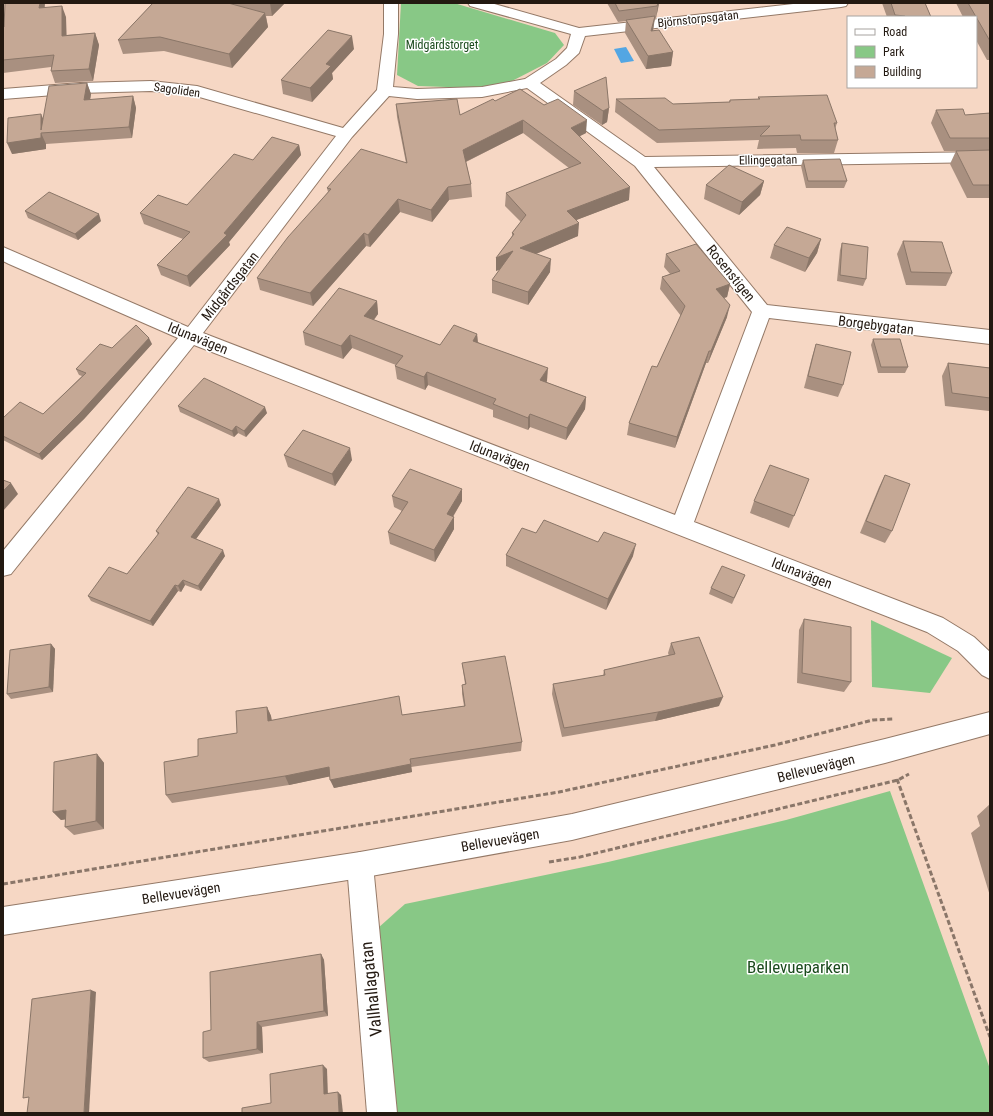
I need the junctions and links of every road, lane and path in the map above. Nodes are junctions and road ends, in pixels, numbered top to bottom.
1 (391, 3) edge
2 (475, 3) edge
3 (841, 3) edge
4 (579, 32) junction
5 (530, 83) junction
6 (385, 91) junction
7 (3, 94) edge
8 (346, 134) junction
9 (990, 157) edge
10 (641, 162) junction
11 (3, 253) edge
12 (762, 311) junction
13 (191, 336) junction
14 (990, 337) edge
15 (682, 526) junction
16 (3, 567) edge
17 (990, 668) edge
18 (873, 720) dead end
19 (990, 723) edge
20 (885, 751) junction
21 (360, 864) junction
22 (3, 884) edge
23 (3, 921) edge
24 (990, 1037) edge
25 (382, 1113) edge

1 - 6 street
2 - 4 street
3 - 4 street, Björnstorpsgatan
4 - 5 street
5 - 6 street
5 - 10 street, Rosenstigen
6 - 8 street, Midgårdsgatan
7 - 8 street, Sagoliden
8 - 13 street, Midgårdsgatan
9 - 10 street, Ellingegatan
10 - 12 street, Rosenstigen
11 - 13 street, Idunavägen
12 - 14 street, Borgebygatan
12 - 15 street, Rosenstigen
13 - 15 street, Idunavägen
13 - 16 street, Midgårdsgatan
15 - 17 street, Idunavägen
18 - 22 path
19 - 20 street, Bellevuevägen
20 - 21 street, Bellevuevägen
20 - 24 path
21 - 23 street, Bellevuevägen
21 - 25 street, Vallhallagatan

